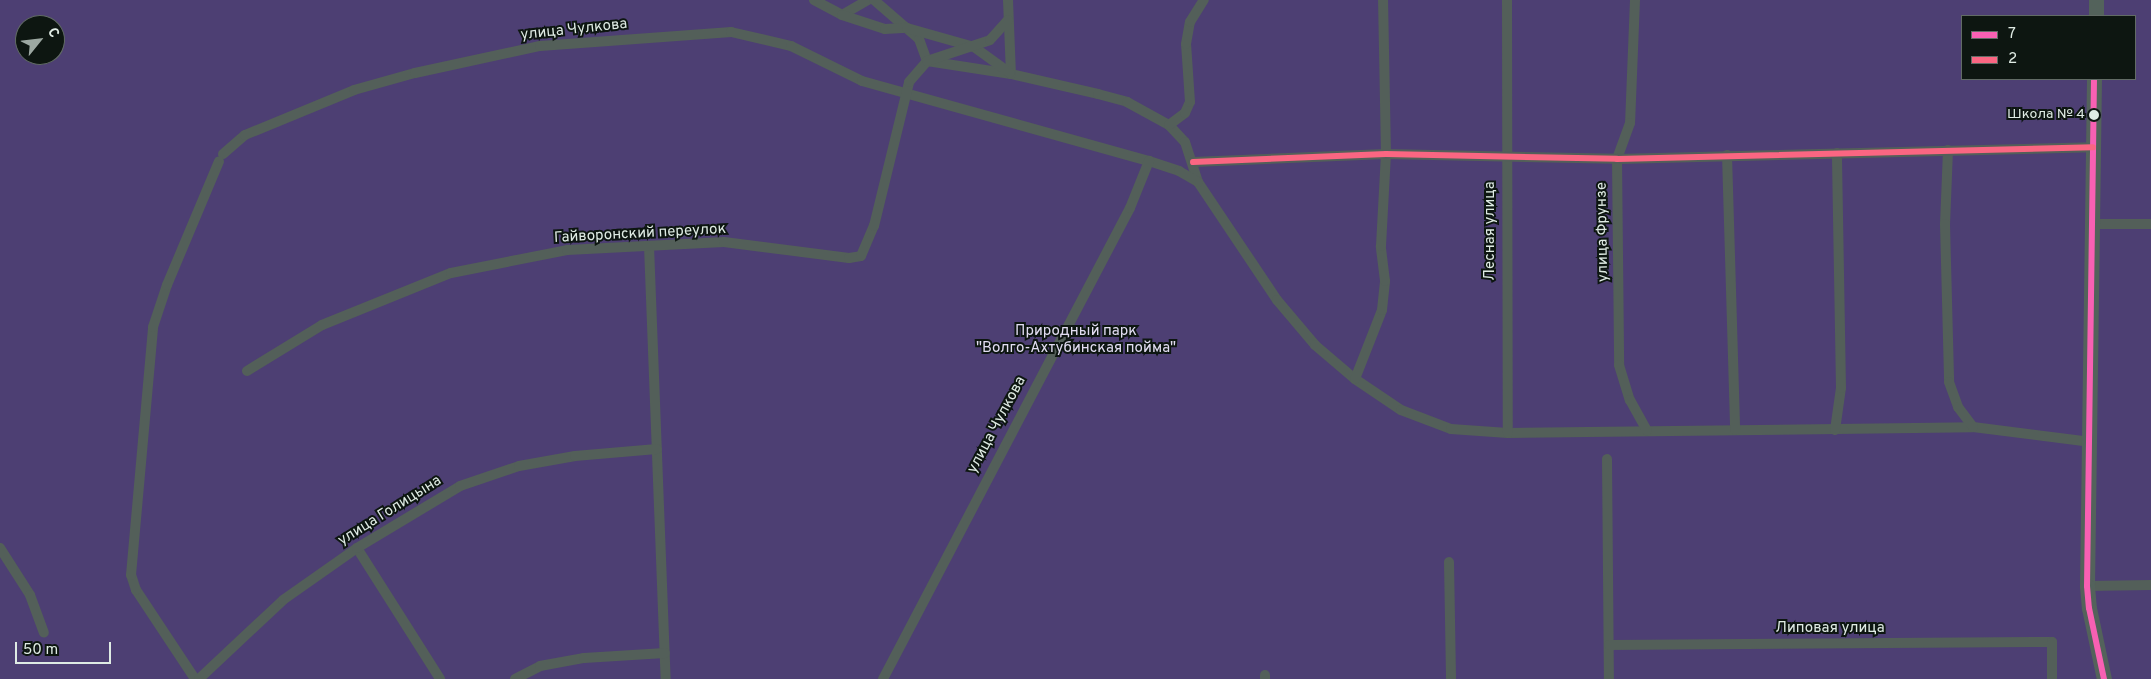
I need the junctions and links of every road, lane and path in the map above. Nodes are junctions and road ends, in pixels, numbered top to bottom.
1 (814, 0) edge
2 (868, 0) edge
3 (874, 0) edge
4 (1008, 0) edge
5 (1204, 0) edge
6 (1383, 0) edge
7 (1507, 0) edge
8 (1635, 0) edge
9 (2096, 0) edge
10 (842, 15) junction
11 (2096, 15) edge
12 (1008, 20) junction
13 (906, 28) junction
14 (974, 47) junction
15 (927, 62) junction
16 (1011, 74) junction
17 (2094, 80) edge
18 (907, 95) junction
19 (1169, 125) junction
20 (2093, 147) junction
21 (1948, 150) junction
22 (1837, 153) junction
23 (1386, 154) junction
24 (1727, 155) junction
25 (1506, 156) junction
26 (1617, 159) junction
27 (1149, 161) junction
28 (1193, 162) junction
29 (1198, 182) junction
30 (2094, 224) junction
31 (2151, 224) edge
32 (649, 246) junction
33 (247, 371) dead end
34 (1355, 379) junction
35 (1973, 427) junction
36 (1735, 430) junction
37 (1835, 430) junction
38 (1648, 431) junction
39 (1508, 433) junction
40 (2091, 442) junction
41 (657, 449) junction
42 (1607, 460) dead end
43 (0, 548) edge
44 (357, 548) junction
45 (1449, 562) dead end
46 (2151, 585) edge
47 (2087, 586) junction
48 (44, 633) dead end
49 (1609, 645) junction
50 (665, 653) junction
51 (883, 678) edge
52 (195, 679) edge
53 (199, 679) edge
54 (440, 679) edge
55 (515, 679) edge
56 (666, 679) edge
57 (1451, 679) edge
58 (1609, 679) edge
59 (2052, 679) edge
60 (2104, 679) edge

1 - 10 street
2 - 10 street
3 - 13 street
4 - 12 street
5 - 19 street
6 - 23 street
7 - 25 street, Лесная улица
8 - 26 street, улица Фрунзе
9 - 11 street
10 - 13 street
12 - 14 street
12 - 16 street
13 - 14 street
13 - 15 street
14 - 15 street
14 - 16 street
15 - 16 street
15 - 18 street
16 - 19 street
17 - 20 street
18 - 27 street, улица Чулкова
18 - 32 street, Гайворонский переулок
18 - 52 street, улица Чулкова
19 - 28 street
20 - 21 street
20 - 30 street
21 - 22 street
21 - 35 street
22 - 24 street
22 - 37 street
23 - 25 street
23 - 28 street
23 - 34 street
24 - 26 street
24 - 36 street
25 - 26 street
25 - 39 street, Лесная улица
26 - 38 street, улица Фрунзе
27 - 29 street, улица Чулкова
27 - 51 street, улица Чулкова
28 - 29 street
29 - 34 street
30 - 31 street
30 - 40 street
32 - 33 street, Гайворонский переулок
32 - 41 street
34 - 39 street
35 - 37 street
35 - 40 street
36 - 37 street
36 - 38 street
38 - 39 street
40 - 47 street
41 - 44 street, улица Голицына
41 - 50 street
42 - 49 street
43 - 48 street
44 - 53 street, улица Голицына
44 - 54 street
45 - 57 street
46 - 47 street
47 - 60 street
49 - 58 street
49 - 59 street, Липовая улица
50 - 55 street
50 - 56 street

